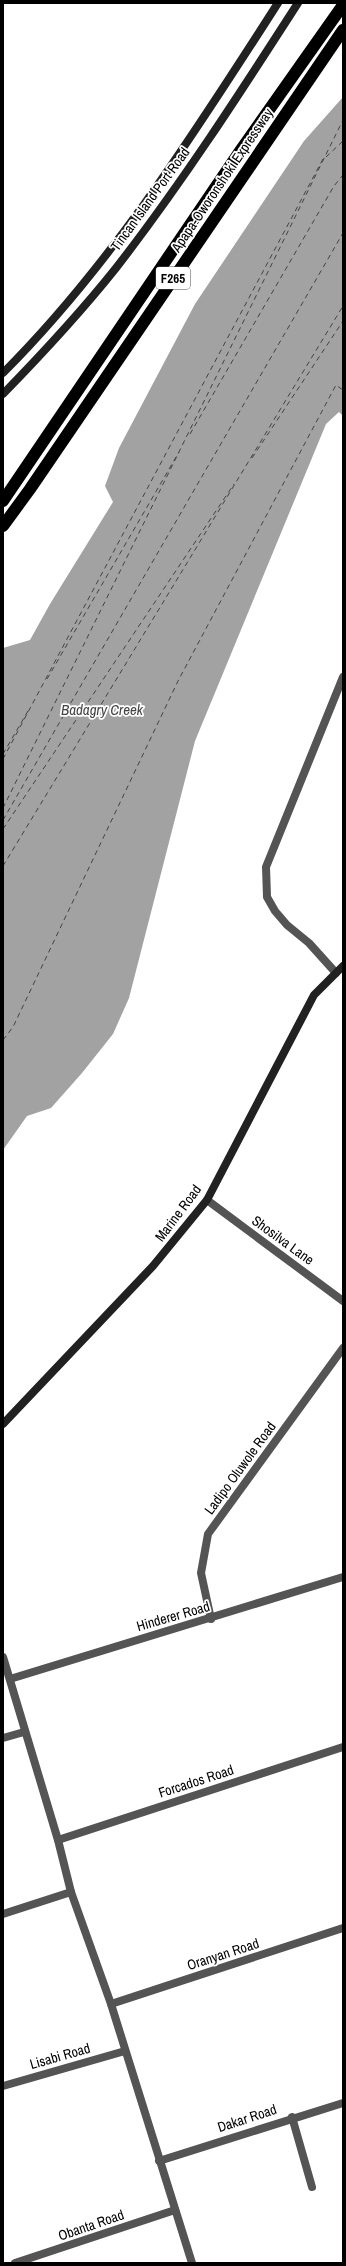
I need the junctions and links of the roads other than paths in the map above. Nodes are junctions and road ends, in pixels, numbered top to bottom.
1 (278, 3) edge
2 (298, 3) edge
3 (343, 5) edge
4 (343, 30) edge
5 (3, 373) edge
6 (3, 394) edge
7 (3, 501) edge
8 (3, 526) edge
9 (343, 677) edge
10 (343, 966) edge
11 (336, 973) junction
12 (207, 1200) junction
13 (343, 1300) edge
14 (343, 1348) edge
15 (3, 1424) edge
16 (343, 1577) edge
17 (212, 1619) junction
18 (3, 1657) edge
19 (10, 1679) junction
20 (24, 1732) junction
21 (3, 1738) edge
22 (343, 1747) edge
23 (58, 1840) junction
24 (71, 1892) junction
25 (3, 1914) edge
26 (343, 1928) edge
27 (111, 2004) junction
28 (125, 2051) junction
29 (3, 2086) edge
30 (343, 2103) edge
31 (292, 2117) junction
32 (159, 2161) junction
33 (312, 2187) dead end
34 (176, 2210) junction
35 (15, 2263) edge
36 (192, 2263) edge

1 - 5 street, Tincan Island Port Road
2 - 6 street, Tincan Island Port Road
3 - 7 highway, Apapa-Oworonshoki Expressway / F265
4 - 8 highway, Apapa-Oworonshoki Expressway / F265
9 - 11 street
10 - 11 street, Marine Road
11 - 12 street, Marine Road
12 - 13 street, Shosilva Lane
12 - 15 street, Marine Road
14 - 17 street, Ladipo Oluwole Road
16 - 17 street, Hinderer Road
17 - 19 street, Hinderer Road
18 - 19 street
19 - 20 street
20 - 21 street
20 - 23 street
22 - 23 street, Forcados Road
23 - 24 street
24 - 25 street
24 - 27 street
26 - 27 street, Oranyan Road
27 - 28 street
28 - 29 street, Lisabi Road
28 - 32 street
30 - 31 street, Dakar Road
31 - 32 street, Dakar Road
31 - 33 street
32 - 34 street
34 - 35 street, Obanta Road
34 - 36 street

